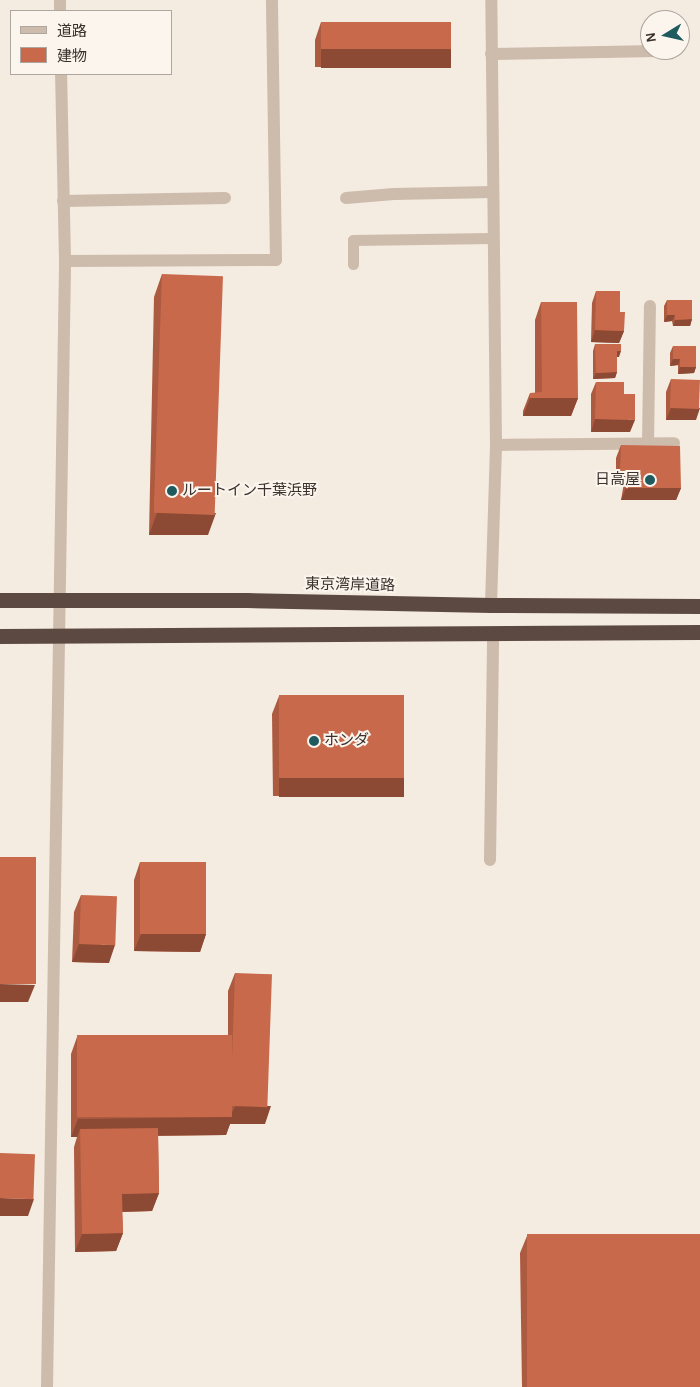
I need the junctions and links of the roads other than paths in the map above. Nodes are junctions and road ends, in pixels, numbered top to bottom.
1 (272, 0) edge
2 (491, 0) edge
3 (640, 52) edge
4 (491, 54) junction
5 (61, 75) edge
6 (493, 192) junction
7 (225, 198) dead end
8 (346, 198) dead end
9 (63, 201) junction
10 (493, 238) junction
11 (65, 261) junction
12 (353, 264) dead end
13 (650, 306) dead end
14 (674, 443) dead end
15 (496, 445) junction
16 (648, 445) junction
17 (60, 599) junction
18 (0, 600) edge
19 (491, 605) junction
20 (700, 606) edge
21 (700, 632) edge
22 (493, 633) junction
23 (0, 636) edge
24 (58, 636) junction
25 (490, 860) dead end
26 (47, 1387) edge

1 - 11 street
2 - 4 street
3 - 4 street
4 - 6 street
5 - 9 street
6 - 8 street
6 - 10 street
7 - 9 street
9 - 11 street
10 - 12 lane
10 - 15 street
11 - 17 street
13 - 16 street
14 - 16 street
15 - 16 street
15 - 19 street
17 - 18 highway, 東京湾岸道路
17 - 19 highway, 東京湾岸道路
17 - 24 street
19 - 20 highway, 東京湾岸道路
21 - 22 highway
22 - 24 highway
22 - 25 street
23 - 24 highway
24 - 26 street

